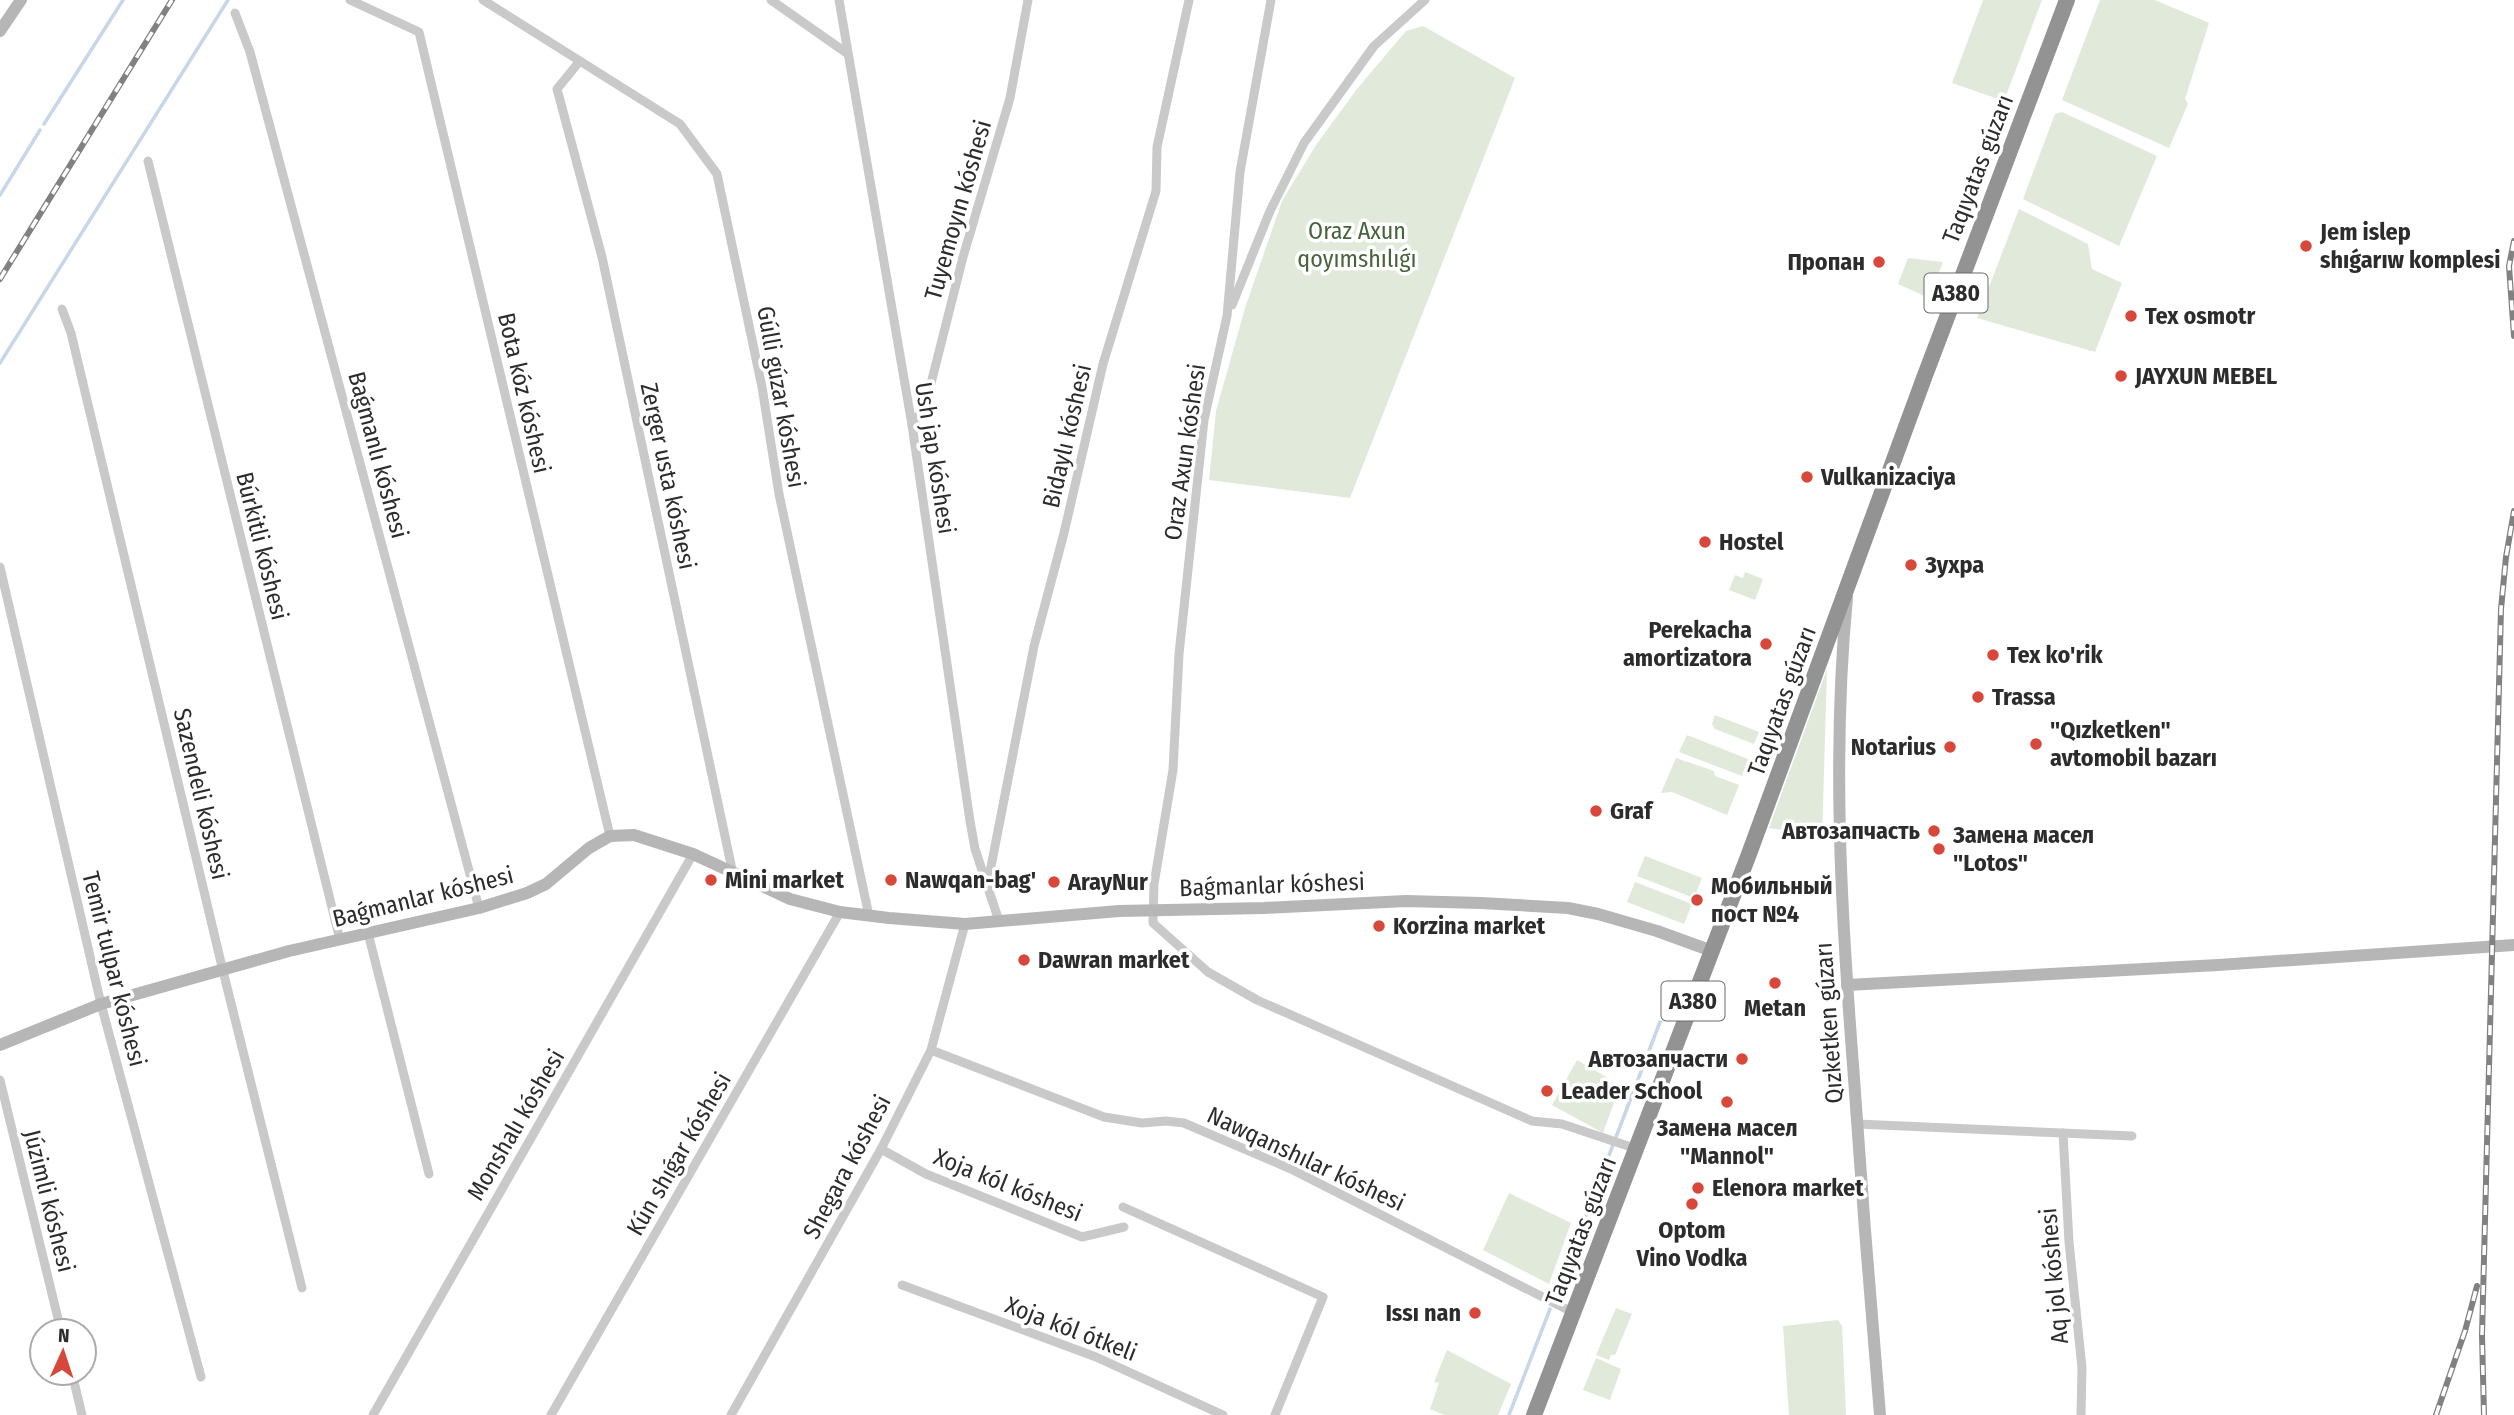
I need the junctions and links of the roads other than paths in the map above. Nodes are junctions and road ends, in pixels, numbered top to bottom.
1 (483, 0) edge
2 (771, 0) edge
3 (839, 0) edge
4 (1028, 0) edge
5 (1189, 0) edge
6 (1271, 0) edge
7 (1425, 0) edge
8 (2067, 0) edge
9 (17, 1) edge
10 (349, 1) edge
11 (235, 13) dead end
12 (0, 31) edge
13 (848, 54) junction
14 (579, 62) junction
15 (148, 161) dead end
16 (62, 309) dead end
17 (1227, 316) junction
18 (912, 425) junction
19 (0, 567) edge
20 (1849, 586) junction
21 (610, 836) junction
22 (693, 854) junction
23 (733, 874) junction
24 (987, 884) junction
25 (479, 908) junction
26 (1154, 911) junction
27 (840, 912) junction
28 (869, 916) junction
29 (999, 921) junction
30 (965, 924) junction
31 (368, 933) junction
32 (341, 940) junction
33 (2514, 945) edge
34 (1713, 951) junction
35 (223, 971) junction
36 (1847, 985) junction
37 (101, 1004) junction
38 (0, 1045) edge
39 (930, 1050) junction
40 (0, 1080) edge
41 (1857, 1124) junction
42 (2063, 1133) junction
43 (2132, 1136) dead end
44 (881, 1149) junction
45 (1637, 1149) junction
46 (429, 1174) dead end
47 (1123, 1207) dead end
48 (1124, 1227) dead end
49 (902, 1286) dead end
50 (302, 1288) dead end
51 (1574, 1313) junction
52 (58, 1317) edge
53 (201, 1377) dead end
54 (75, 1387) edge
55 (82, 1415) edge
56 (373, 1415) edge
57 (551, 1415) edge
58 (731, 1415) edge
59 (1223, 1415) edge
60 (1275, 1415) edge
61 (1534, 1415) edge
62 (1880, 1415) edge
63 (2081, 1415) edge

1 - 14 street, Gúlli gúzar kóshesi
2 - 13 street
3 - 13 street, Ush jap kóshesi
4 - 18 street, Tuyemoyın kóshesi
5 - 24 street, Bidaylı kóshesi
6 - 17 street, Oraz Axun kóshesi
7 - 17 street
8 - 20 highway, Taqıyatas gúzarı / A380
9 - 12 street
10 - 21 street, Bota kóz kóshesi
11 - 25 street, Baǵmanlı kóshesi
13 - 18 street, Ush jap kóshesi
14 - 23 street, Zerger usta kóshesi
14 - 28 street, Gúlli gúzar kóshesi
15 - 32 street, Búrkitli kóshesi
16 - 35 street, Sazendeli kóshesi
17 - 26 street, Oraz Axun kóshesi
18 - 24 street, Ush jap kóshesi
19 - 37 street, Temir tulpar kóshesi
20 - 34 highway, Taqıyatas gúzarı / A380
20 - 36 street, Qızketken gúzarı
21 - 22 street, Baǵmanlar kóshesi
21 - 25 street, Baǵmanlar kóshesi
22 - 23 street, Baǵmanlar kóshesi
22 - 56 street, Monshalı kóshesi
23 - 27 street, Baǵmanlar kóshesi
24 - 29 street, Ush jap kóshesi
25 - 31 street, Baǵmanlar kóshesi
26 - 29 street, Baǵmanlar kóshesi
26 - 34 street, Baǵmanlar kóshesi
26 - 45 street
27 - 28 street, Baǵmanlar kóshesi
27 - 57 street, Kún shıǵar kóshesi
28 - 30 street, Baǵmanlar kóshesi
29 - 30 street, Baǵmanlar kóshesi
30 - 39 street, Shegara kóshesi
31 - 32 street, Baǵmanlar kóshesi
31 - 46 street
32 - 35 street, Baǵmanlar kóshesi
33 - 36 street
34 - 45 highway, Taqıyatas gúzarı / A380
35 - 37 street, Baǵmanlar kóshesi
35 - 50 street, Sazendeli kóshesi
36 - 41 street, Qızketken gúzarı
37 - 38 street, Baǵmanlar kóshesi
37 - 53 street, Temir tulpar kóshesi
39 - 44 street, Shegara kóshesi
39 - 51 street, Nawqanshılar kóshesi
40 - 52 street, Júzimli kóshesi
41 - 42 street
41 - 62 street, Qızketken gúzarı
42 - 43 street
42 - 63 street, Aq jol kóshesi
44 - 48 street, Xoja kól kóshesi
44 - 58 street, Shegara kóshesi
45 - 51 highway, Taqıyatas gúzarı / A380
47 - 60 street
49 - 59 street, Xoja kól ótkeli
51 - 61 highway, Taqıyatas gúzarı / A380
54 - 55 street

